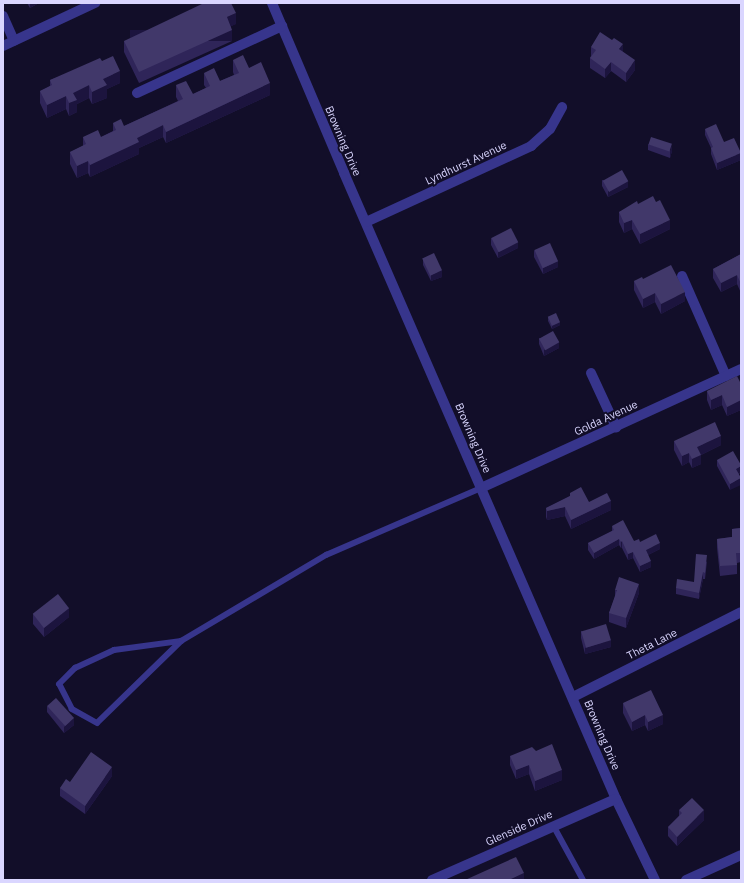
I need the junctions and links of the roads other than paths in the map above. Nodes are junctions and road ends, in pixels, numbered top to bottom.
1 (95, 3) edge
2 (272, 3) edge
3 (3, 16) edge
4 (282, 26) junction
5 (14, 41) junction
6 (3, 46) edge
7 (137, 93) dead end
8 (562, 107) dead end
9 (366, 222) junction
10 (682, 276) dead end
11 (741, 369) edge
12 (591, 373) dead end
13 (726, 376) junction
14 (616, 426) junction
15 (481, 488) junction
16 (741, 612) edge
17 (181, 641) junction
18 (573, 697) junction
19 (616, 799) junction
20 (554, 827) junction
21 (741, 855) edge
22 (432, 880) edge
23 (583, 880) edge
24 (655, 880) edge
25 (686, 880) edge

1 - 5 street
2 - 4 street, Browning Drive
3 - 5 street
4 - 7 street
4 - 9 street, Browning Drive
5 - 6 street
8 - 9 street, Lyndhurst Avenue
9 - 15 street, Browning Drive
10 - 13 street
11 - 13 street, Golda Avenue
12 - 14 street
13 - 14 street, Golda Avenue
14 - 15 street, Golda Avenue
15 - 17 lane
15 - 18 street, Browning Drive
16 - 18 street, Theta Lane
17 - 17 lane
18 - 19 street, Browning Drive
19 - 20 street, Glenside Drive
19 - 24 street, Browning Drive
20 - 22 street, Glenside Drive
20 - 23 lane
21 - 25 street

